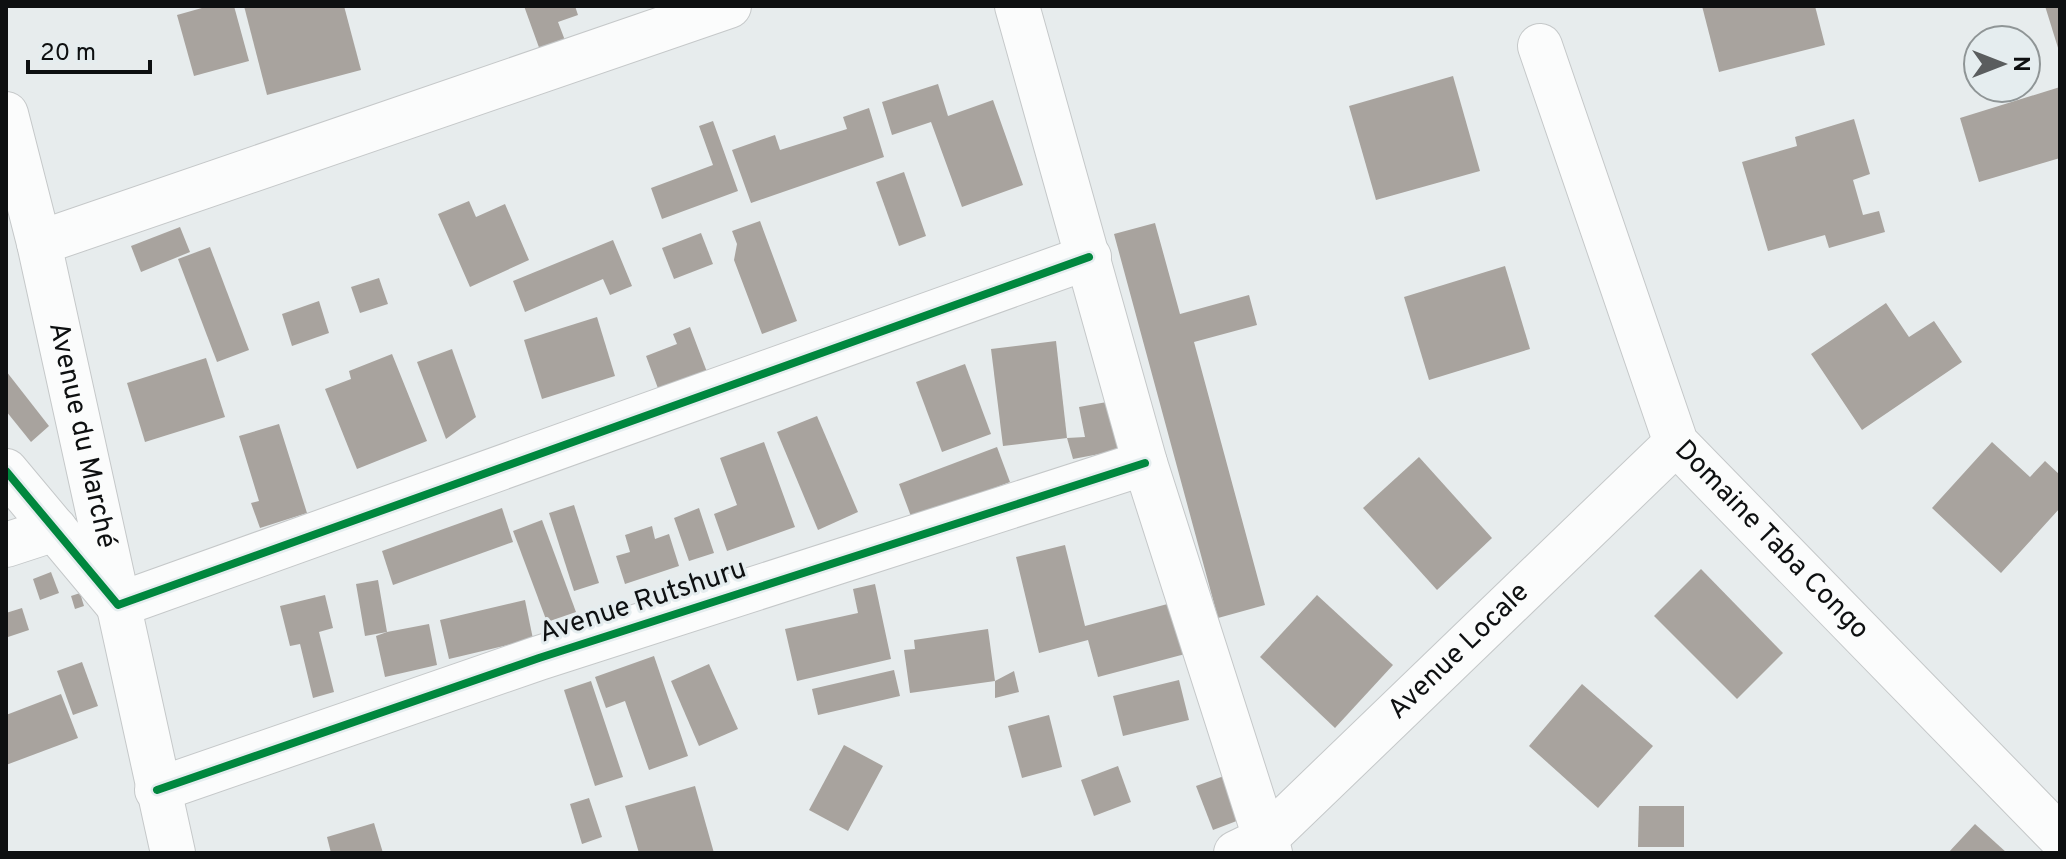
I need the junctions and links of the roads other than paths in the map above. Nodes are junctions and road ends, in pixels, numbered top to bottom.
1 (729, 6) edge
2 (1017, 6) edge
3 (1540, 46) dead end
4 (6, 114) edge
5 (39, 243) junction
6 (1089, 257) junction
7 (1676, 443) junction
8 (1145, 463) junction
9 (6, 471) edge
10 (55, 529) junction
11 (6, 545) edge
12 (118, 605) junction
13 (157, 790) junction
14 (2060, 837) edge
15 (1257, 848) edge
16 (173, 853) edge

1 - 5 street
2 - 6 street
3 - 7 street, Domaine Taba Congo
4 - 5 street, Avenue du Marché
5 - 12 street, Avenue du Marché
6 - 8 street
6 - 12 street
7 - 14 street, Domaine Taba Congo
7 - 15 street, Avenue Locale
8 - 13 street, Avenue Rutshuru
8 - 15 street
9 - 10 street
10 - 11 street
10 - 12 street
12 - 13 street, Avenue du Marché
13 - 16 street, Avenue du Marché

